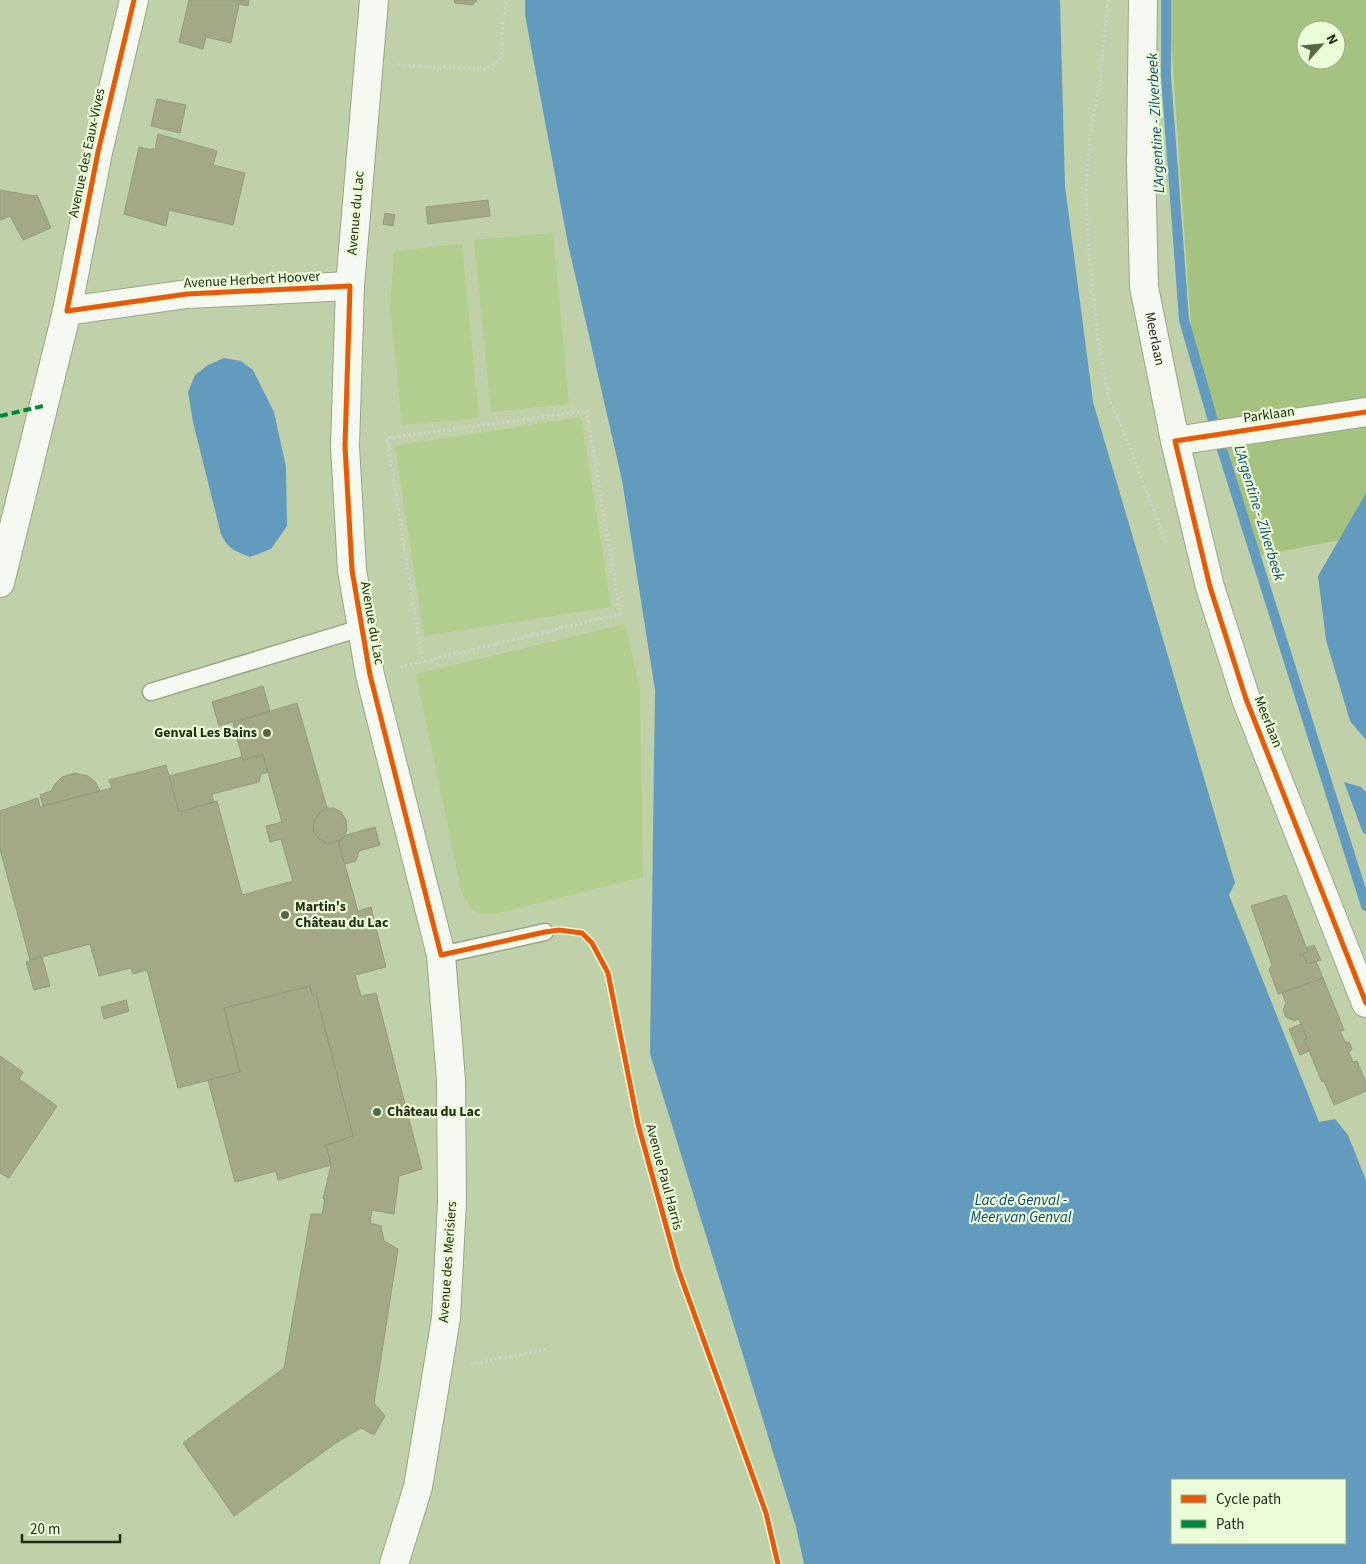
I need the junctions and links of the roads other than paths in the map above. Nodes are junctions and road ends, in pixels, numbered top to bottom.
1 (134, 0) edge
2 (374, 0) edge
3 (1143, 0) edge
4 (350, 286) junction
5 (67, 311) junction
6 (1366, 412) edge
7 (1184, 439) junction
8 (0, 583) edge
9 (362, 628) junction
10 (151, 692) dead end
11 (545, 932) road end
12 (441, 955) junction
13 (1366, 1003) edge
14 (394, 1564) edge

1 - 5 street, Avenue des Eaux-Vives
2 - 4 street, Avenue du Lac
3 - 7 street, Meerlaan
4 - 5 street, Avenue Herbert Hoover
4 - 9 street, Avenue du Lac
5 - 8 street
6 - 7 street, Parklaan
7 - 13 street, Meerlaan
9 - 10 lane
9 - 12 street, Avenue du Lac
11 - 12 lane
12 - 14 street, Avenue des Merisiers

